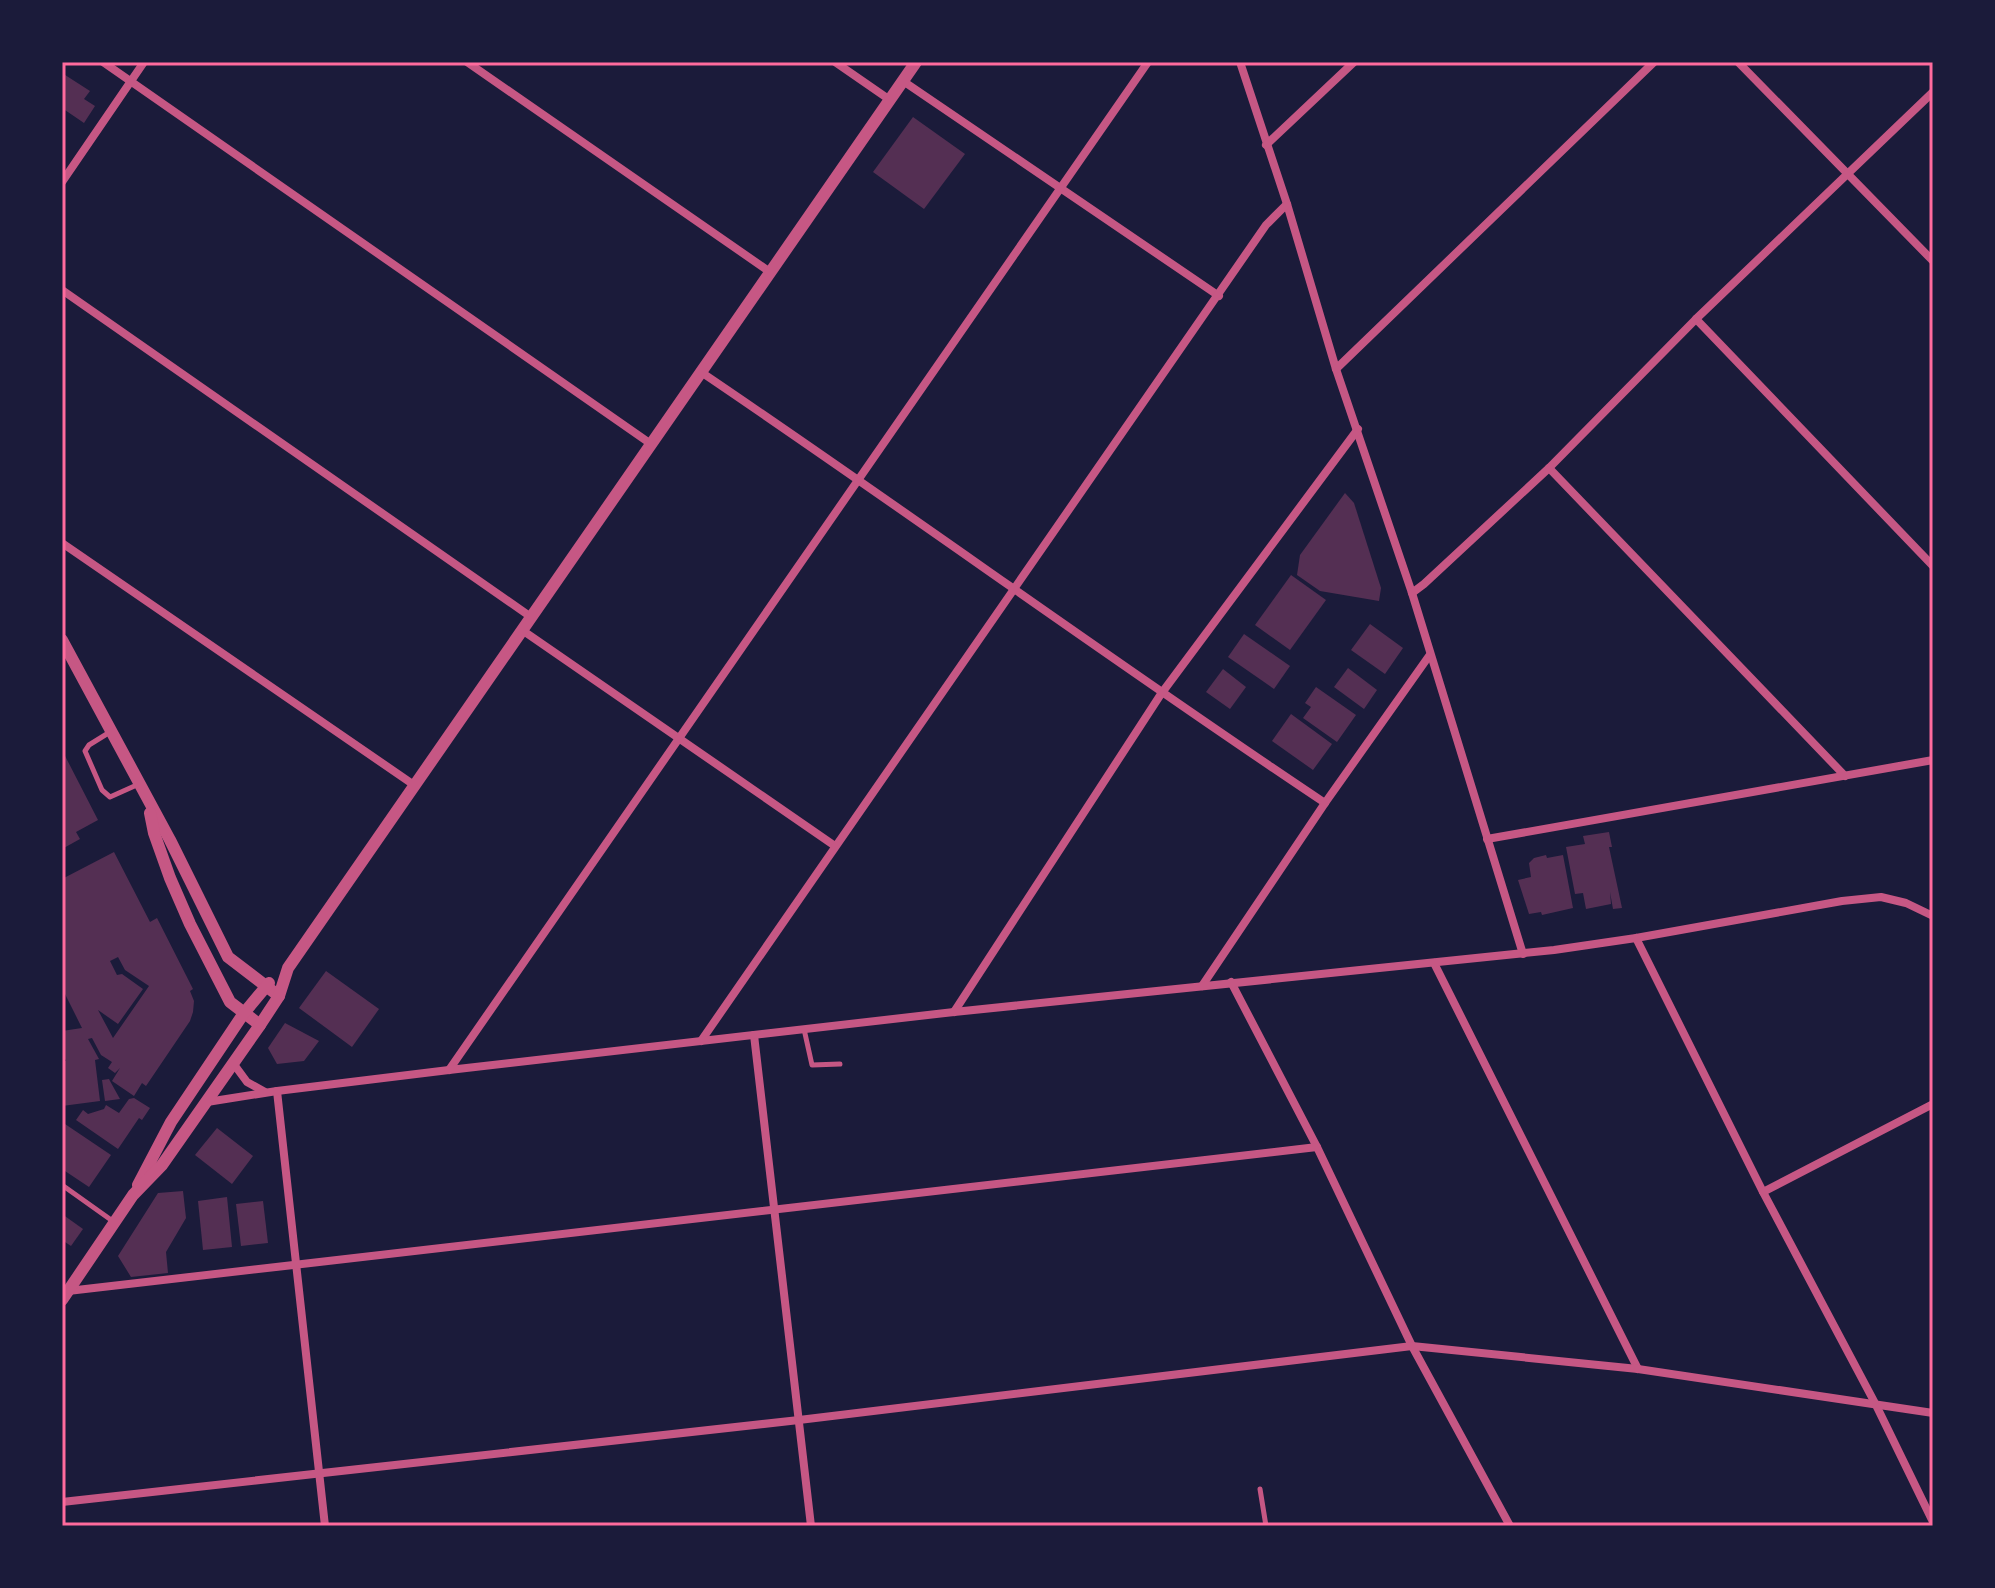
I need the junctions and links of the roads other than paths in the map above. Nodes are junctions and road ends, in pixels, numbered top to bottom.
1 (103, 62) edge
2 (144, 62) edge
3 (467, 62) edge
4 (835, 62) edge
5 (916, 62) edge
6 (1148, 62) edge
7 (1240, 62) edge
8 (1354, 62) edge
9 (1654, 62) edge
10 (1738, 62) edge
11 (130, 81) junction
12 (903, 81) junction
13 (1933, 92) edge
14 (890, 100) junction
15 (1266, 145) junction
16 (1849, 173) junction
17 (62, 182) edge
18 (1062, 187) junction
19 (1287, 204) junction
20 (1933, 261) edge
21 (770, 272) junction
22 (62, 290) edge
23 (1219, 296) junction
24 (1696, 319) junction
25 (1336, 369) junction
26 (701, 372) junction
27 (1358, 429) junction
28 (651, 444) junction
29 (1549, 468) junction
30 (858, 479) junction
31 (62, 543) edge
32 (1933, 566) edge
33 (1013, 586) junction
34 (1412, 593) junction
35 (531, 617) junction
36 (522, 630) junction
37 (62, 640) edge
38 (1429, 656) junction
39 (1161, 694) junction
40 (111, 731) junction
41 (679, 738) junction
42 (1933, 760) edge
43 (1845, 776) junction
44 (139, 784) junction
45 (414, 785) junction
46 (148, 802) junction
47 (1325, 803) junction
48 (1487, 839) junction
49 (835, 846) junction
50 (1933, 916) edge
51 (1636, 938) junction
52 (1523, 954) junction
53 (1434, 963) junction
54 (285, 973) junction
55 (1231, 982) junction
56 (264, 986) junction
57 (1202, 986) junction
58 (279, 996) junction
59 (954, 1012) junction
60 (244, 1013) junction
61 (260, 1025) junction
62 (804, 1029) junction
63 (754, 1035) junction
64 (701, 1041) junction
65 (233, 1063) junction
66 (840, 1064) dead end
67 (449, 1070) junction
68 (277, 1091) junction
69 (266, 1092) junction
70 (207, 1102) junction
71 (1933, 1104) edge
72 (1317, 1147) junction
73 (62, 1185) edge
74 (1763, 1192) junction
75 (133, 1195) junction
76 (774, 1211) junction
77 (115, 1222) junction
78 (296, 1267) junction
79 (65, 1296) edge
80 (1412, 1346) junction
81 (1638, 1369) junction
82 (1876, 1405) junction
83 (1933, 1413) edge
84 (799, 1420) junction
85 (319, 1473) junction
86 (1260, 1489) dead end
87 (62, 1502) edge
88 (1933, 1522) edge
89 (325, 1526) edge
90 (811, 1526) edge
91 (1266, 1526) edge
92 (1510, 1526) edge

1 - 11 street
2 - 11 street
3 - 21 street
4 - 14 street
5 - 12 street
6 - 18 street
7 - 15 street
8 - 15 street
9 - 25 street
10 - 16 street
11 - 17 street
11 - 28 street
12 - 14 street
12 - 18 street
13 - 16 street
14 - 21 street
15 - 19 street
16 - 20 street
16 - 24 street
18 - 23 street
18 - 30 street
19 - 23 street
19 - 25 street
21 - 26 street
22 - 35 street
23 - 33 street
24 - 29 street
24 - 32 street
25 - 27 street
26 - 28 street
26 - 30 street
27 - 34 street
27 - 39 street
28 - 35 street
29 - 34 street
29 - 43 street
30 - 33 street
30 - 41 street
31 - 45 street
33 - 39 street
33 - 49 street
34 - 38 street
35 - 36 street
36 - 41 street
36 - 45 street
37 - 40 street
38 - 47 street
38 - 48 street
39 - 47 street
39 - 59 street
40 - 44 street
40 - 44 lane
41 - 49 street
41 - 67 street
42 - 43 street
43 - 48 street
44 - 46 street
45 - 54 street
46 - 56 street
46 - 60 street
47 - 57 street
48 - 52 street
49 - 64 street
50 - 51 street
51 - 52 street
51 - 74 street
52 - 53 street
53 - 55 street
53 - 81 street
54 - 56 street
54 - 58 street
55 - 57 street
55 - 72 street
56 - 58 street
56 - 60 street
57 - 59 street
58 - 61 street
59 - 62 street
60 - 61 street
60 - 75 street
61 - 65 street
62 - 63 street
62 - 66 lane
63 - 64 street
63 - 76 street
64 - 67 street
65 - 69 street
65 - 70 street
67 - 68 street
68 - 69 street
68 - 78 street
69 - 70 street
70 - 75 street
71 - 74 street
72 - 76 street
72 - 80 street
73 - 77 lane
74 - 82 street
75 - 77 street
76 - 78 street
76 - 84 street
77 - 79 street
78 - 79 street
78 - 85 street
80 - 81 street
80 - 84 street
80 - 92 street
81 - 82 street
82 - 83 street
82 - 88 street
84 - 85 street
84 - 90 street
85 - 87 street
85 - 89 street
86 - 91 lane

